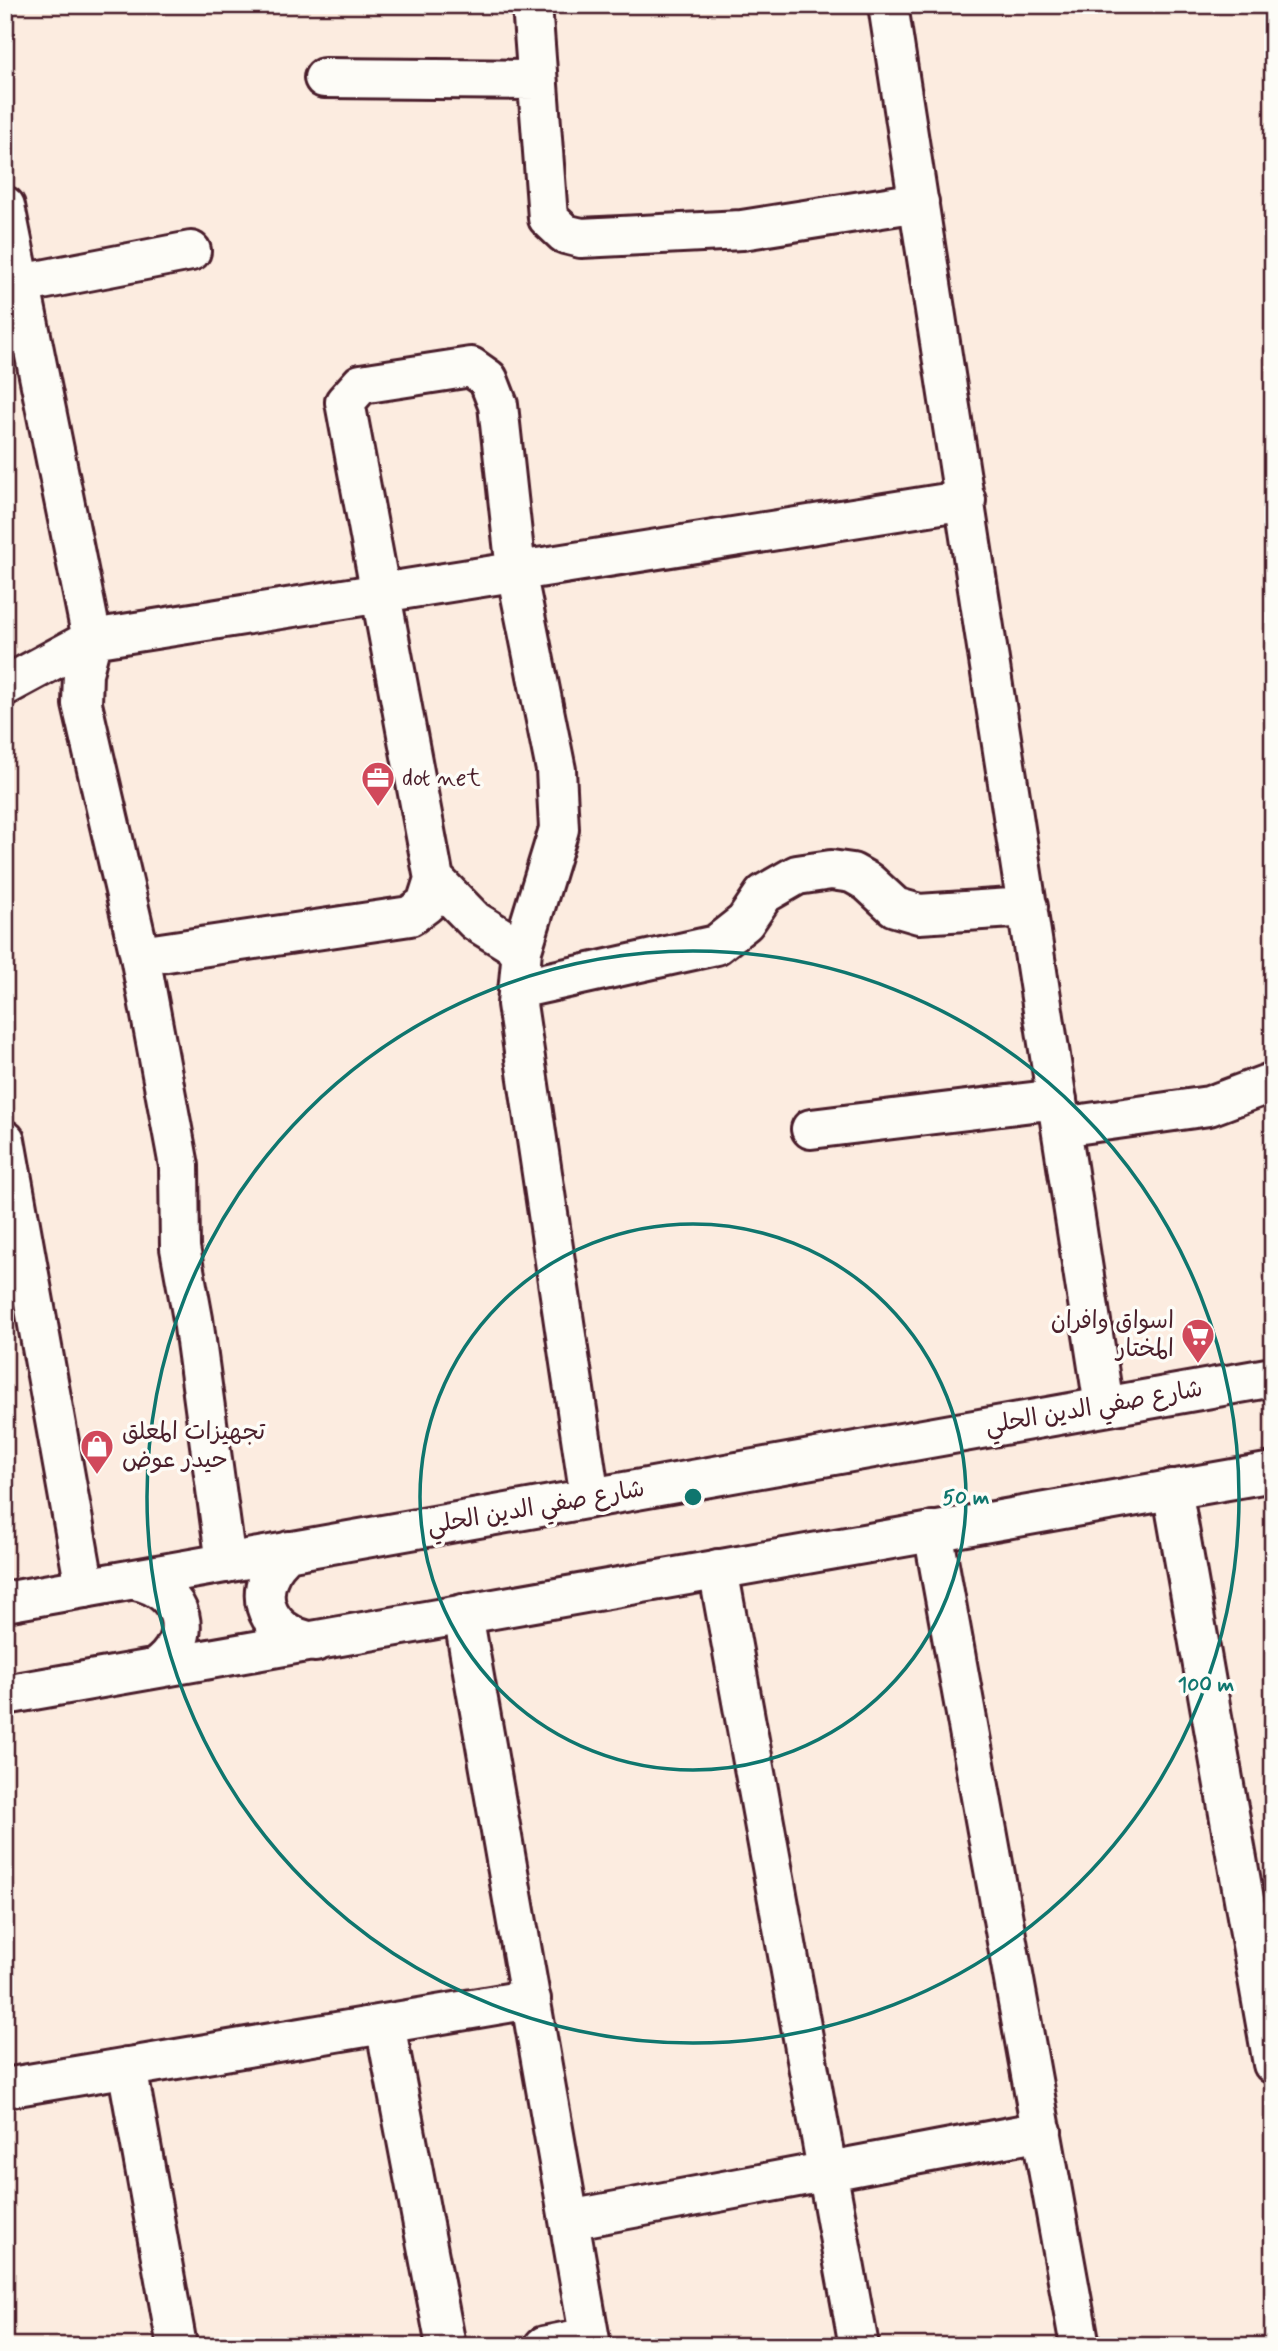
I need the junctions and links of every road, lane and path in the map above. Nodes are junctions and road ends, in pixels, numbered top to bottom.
1 (531, 5) edge
2 (888, 5) edge
3 (324, 78) dead end
4 (537, 80) junction
5 (919, 202) junction
6 (5, 206) edge
7 (191, 251) dead end
8 (21, 284) junction
9 (967, 500) junction
10 (516, 571) junction
11 (380, 593) junction
12 (92, 639) junction
13 (5, 685) edge
14 (434, 879) junction
15 (1028, 907) junction
16 (522, 950) junction
17 (140, 956) junction
18 (518, 989) junction
19 (1273, 1082) edge
20 (1059, 1113) junction
21 (811, 1129) dead end
22 (5, 1140) edge
23 (1273, 1377) edge
24 (1104, 1406) junction
25 (1273, 1472) edge
26 (1172, 1489) junction
27 (590, 1498) junction
28 (933, 1531) junction
29 (289, 1551) junction
30 (226, 1563) junction
31 (718, 1569) junction
32 (135, 1580) junction
33 (85, 1588) junction
34 (5, 1602) edge
35 (463, 1614) junction
36 (315, 1642) junction
37 (156, 1668) junction
38 (5, 1695) edge
39 (531, 1999) junction
40 (385, 2024) junction
41 (1273, 2064) edge
42 (127, 2067) junction
43 (5, 2088) edge
44 (1042, 2131) junction
45 (828, 2171) junction
46 (569, 2220) junction
47 (590, 2341) edge
48 (177, 2346) edge
49 (446, 2346) edge
50 (544, 2346) edge
51 (859, 2346) edge
52 (1080, 2346) edge

1 - 4 street
2 - 5 street
3 - 4 street
4 - 5 street
5 - 9 street
6 - 8 street
7 - 8 street
8 - 12 street
9 - 10 street
9 - 15 street
10 - 11 street
10 - 11 street
10 - 16 street
11 - 12 street
11 - 14 street
12 - 13 street
12 - 17 street
14 - 16 street
14 - 17 street
15 - 18 street
15 - 20 street
16 - 18 street
17 - 30 street
18 - 27 street
19 - 20 street
20 - 21 street
20 - 24 street
22 - 33 street
23 - 24 street, شارع صفي الدين الحلي
24 - 27 street, شارع صفي الدين الحلي
25 - 26 street
26 - 28 street
26 - 41 street
27 - 29 street, شارع صفي الدين الحلي
28 - 31 street
28 - 44 street
29 - 30 street, شارع صفي الدين الحلي
29 - 36 street
30 - 32 street, شارع صفي الدين الحلي
31 - 35 street
31 - 45 street
32 - 33 street, شارع صفي الدين الحلي
32 - 37 street
33 - 34 street, شارع صفي الدين الحلي
35 - 36 street
35 - 39 street
36 - 37 street
37 - 38 street
39 - 40 street
39 - 46 street
40 - 42 street
40 - 49 street
42 - 43 street
42 - 48 street
44 - 45 street
44 - 52 street
45 - 46 street
45 - 51 street
46 - 47 street
47 - 50 street

